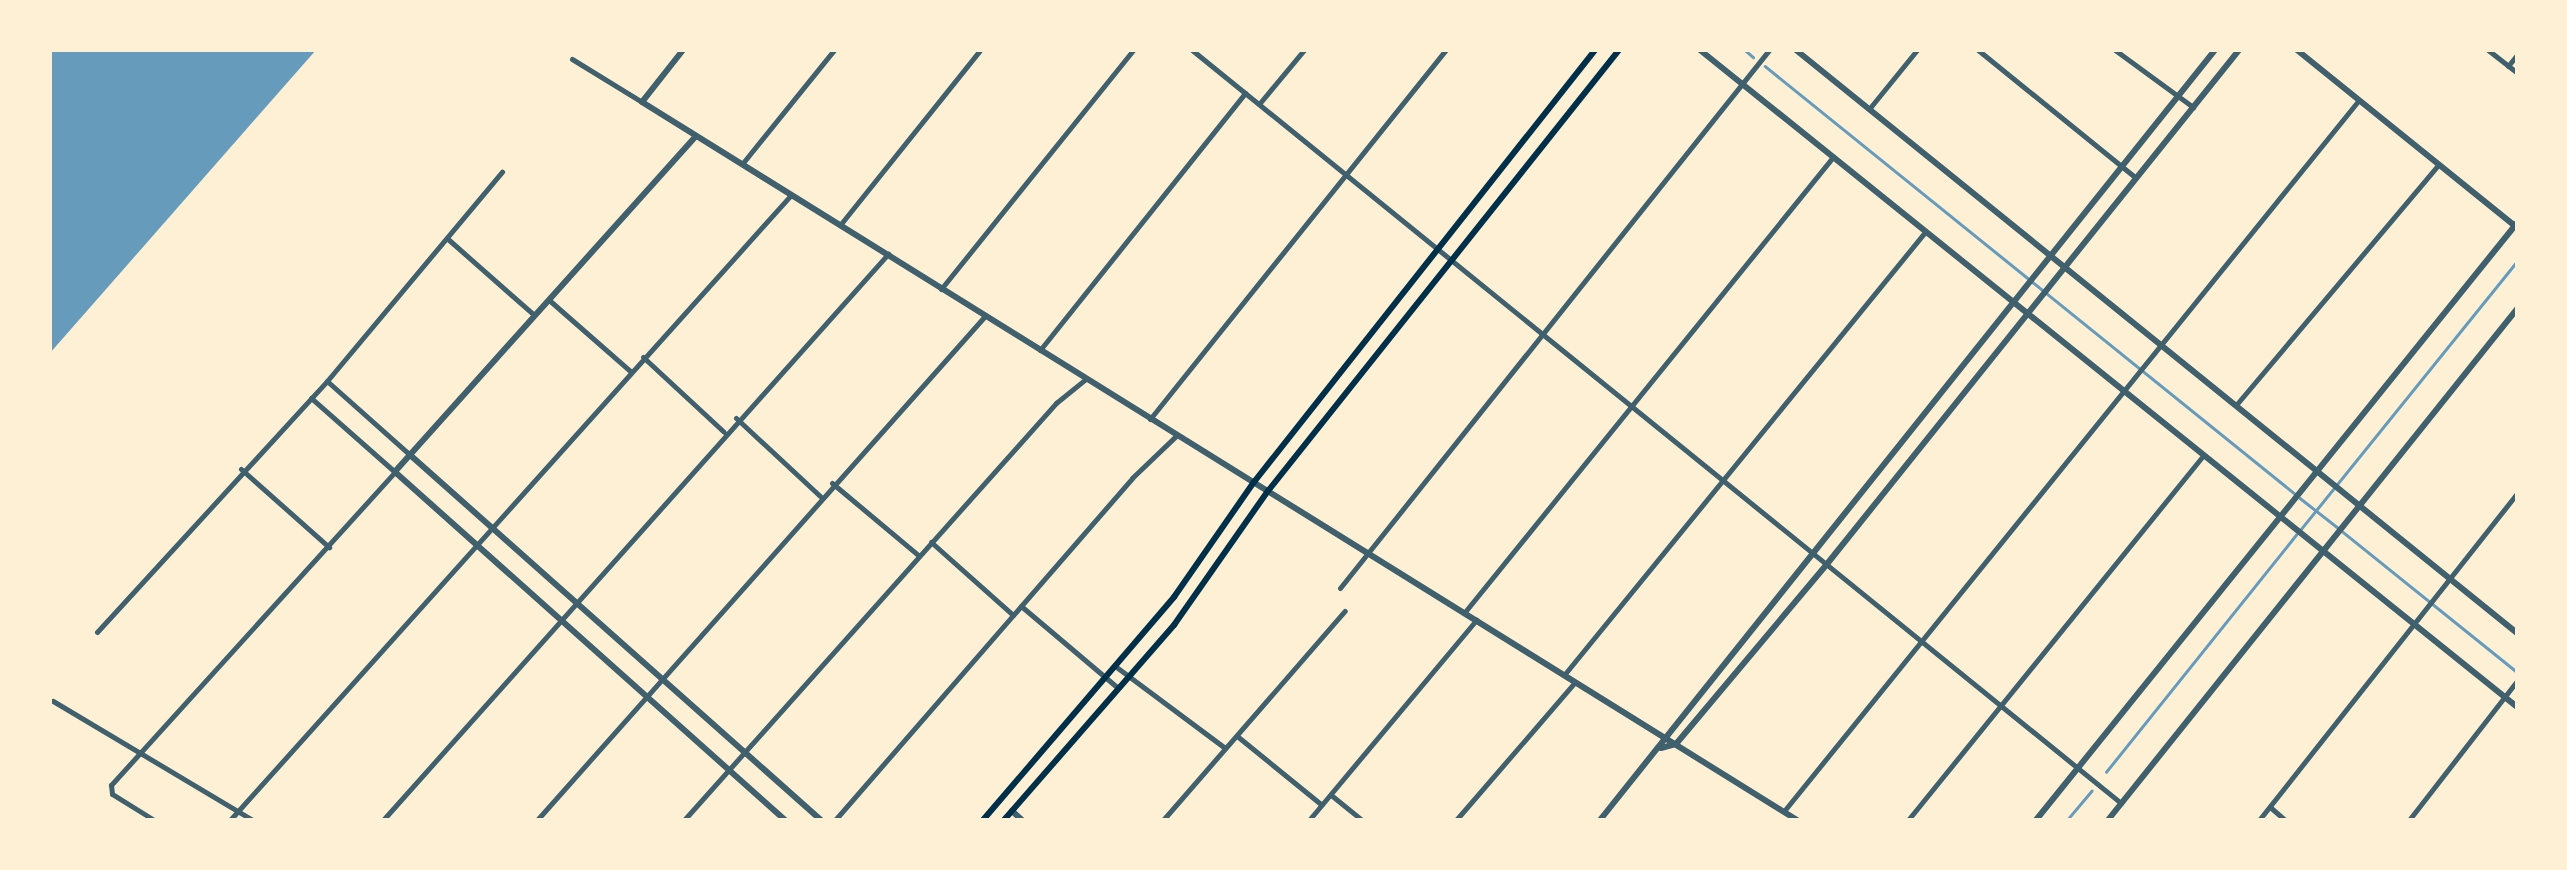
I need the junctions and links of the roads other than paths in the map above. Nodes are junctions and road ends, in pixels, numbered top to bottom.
1 (683, 50) edge
2 (834, 50) edge
3 (980, 50) edge
4 (1133, 50) edge
5 (1192, 50) edge
6 (1304, 50) edge
7 (1446, 50) edge
8 (1595, 50) edge
9 (1619, 50) edge
10 (1700, 50) edge
11 (1769, 50) edge
12 (1796, 50) edge
13 (1917, 50) edge
14 (1978, 50) edge
15 (2115, 50) edge
16 (2215, 50) edge
17 (2240, 50) edge
18 (2297, 50) edge
19 (2488, 50) edge
20 (2517, 55) edge
21 (572, 59) dead end
22 (2508, 66) junction
23 (2517, 73) edge
24 (1743, 85) junction
25 (1245, 93) junction
26 (2175, 98) junction
27 (2359, 100) junction
28 (642, 102) junction
29 (1259, 104) junction
30 (2193, 106) junction
31 (1869, 109) junction
32 (696, 135) junction
33 (1833, 157) junction
34 (742, 164) junction
35 (2439, 164) junction
36 (2122, 168) junction
37 (502, 172) dead end
38 (1346, 174) junction
39 (2136, 178) junction
40 (791, 195) junction
41 (840, 225) junction
42 (2516, 226) edge
43 (1925, 232) junction
44 (449, 240) junction
45 (1438, 249) junction
46 (888, 254) junction
47 (2052, 257) junction
48 (1452, 260) junction
49 (2064, 265) junction
50 (941, 288) junction
51 (548, 299) junction
52 (2012, 302) junction
53 (2517, 309) edge
54 (2027, 313) junction
55 (534, 315) junction
56 (985, 316) junction
57 (1544, 335) junction
58 (2162, 346) junction
59 (1040, 350) junction
60 (643, 357) junction
61 (630, 371) junction
62 (1086, 379) junction
63 (327, 381) junction
64 (2125, 393) junction
65 (312, 398) junction
66 (2236, 406) junction
67 (1634, 408) junction
68 (736, 418) junction
69 (1150, 419) junction
70 (724, 432) junction
71 (1177, 435) junction
72 (410, 454) junction
73 (2203, 456) junction
74 (241, 469) junction
75 (2317, 471) junction
76 (395, 472) junction
77 (1725, 481) junction
78 (832, 482) junction
79 (1254, 482) junction
80 (1268, 491) junction
81 (2517, 493) edge
82 (820, 496) junction
83 (2359, 505) junction
84 (2280, 517) junction
85 (493, 529) junction
86 (932, 542) junction
87 (478, 546) junction
88 (329, 547) junction
89 (2322, 551) junction
90 (1812, 552) junction
91 (1369, 554) junction
92 (918, 555) junction
93 (1827, 564) junction
94 (2447, 578) junction
95 (1340, 588) dead end
96 (576, 602) junction
97 (1021, 606) junction
98 (1345, 611) dead end
99 (1464, 613) junction
100 (1013, 615) junction
101 (1476, 620) junction
102 (562, 621) junction
103 (2411, 623) junction
104 (98, 632) dead end
105 (2517, 633) edge
106 (1925, 643) junction
107 (1115, 666) junction
108 (1128, 675) junction
109 (1564, 675) junction
110 (660, 678) junction
111 (1106, 678) junction
112 (2517, 681) edge
113 (1575, 682) junction
114 (1118, 688) junction
115 (646, 696) junction
116 (2506, 698) junction
117 (53, 701) dead end
118 (2002, 705) junction
119 (2517, 707) edge
120 (1237, 736) junction
121 (1664, 737) junction
122 (1676, 744) junction
123 (1226, 749) junction
124 (1660, 749) junction
125 (139, 751) junction
126 (744, 752) junction
127 (2078, 767) junction
128 (729, 770) junction
129 (1331, 794) junction
130 (2121, 803) junction
131 (1322, 805) junction
132 (2270, 807) junction
133 (238, 810) junction
134 (1012, 811) junction
135 (1784, 812) junction
136 (154, 820) edge
137 (230, 820) edge
138 (253, 820) edge
139 (383, 820) edge
140 (537, 820) edge
141 (684, 820) edge
142 (784, 820) edge
143 (821, 820) edge
144 (835, 820) edge
145 (983, 820) edge
146 (1004, 820) edge
147 (1022, 820) edge
148 (1163, 820) edge
149 (1309, 820) edge
150 (1362, 820) edge
151 (1456, 820) edge
152 (1600, 820) edge
153 (1797, 820) edge
154 (1908, 820) edge
155 (2036, 820) edge
156 (2108, 820) edge
157 (2259, 820) edge
158 (2285, 820) edge
159 (2409, 820) edge

1 - 28 street
2 - 34 street
3 - 41 street
4 - 50 street
5 - 25 street
6 - 29 street
7 - 38 street
8 - 45 main road
9 - 48 main road
10 - 24 street
11 - 24 street
12 - 31 street
13 - 31 street
14 - 36 street
15 - 26 street
16 - 26 street
17 - 30 street
18 - 27 street
19 - 22 street
20 - 22 street
21 - 28 street
22 - 23 street
24 - 33 street
24 - 57 street
25 - 29 street
25 - 59 street
26 - 30 street
26 - 36 street
27 - 35 street
27 - 58 street
28 - 32 street
29 - 38 street
30 - 39 street
31 - 47 street
32 - 34 street
32 - 51 street
33 - 43 street
33 - 67 street
34 - 40 street
35 - 42 street
35 - 66 street
36 - 39 street
36 - 47 street
37 - 44 street
38 - 45 street
38 - 69 street
39 - 49 street
40 - 41 street
40 - 60 street
41 - 46 street
42 - 75 street
43 - 52 street
43 - 77 street
44 - 55 street
44 - 63 street
45 - 48 street
45 - 79 main road
46 - 50 street
46 - 68 street
47 - 49 street
47 - 52 street
48 - 57 street
48 - 80 main road
49 - 54 street
49 - 58 street
50 - 56 street
51 - 55 street
51 - 61 street
52 - 54 street
52 - 90 street
53 - 83 street
54 - 64 street
54 - 93 street
55 - 72 street
56 - 59 street
56 - 78 street
57 - 67 street
57 - 91 street
58 - 64 street
58 - 66 street
59 - 62 street
60 - 61 street
60 - 70 street
61 - 85 street
62 - 69 street
62 - 86 street
63 - 65 street
63 - 72 street
64 - 73 street
64 - 106 street
65 - 74 street
65 - 76 street
66 - 75 street
67 - 77 street
67 - 99 street
68 - 70 street
68 - 82 street
69 - 71 street
70 - 96 street
71 - 79 street
71 - 97 street
72 - 76 street
72 - 85 street
73 - 84 street
73 - 118 street
74 - 88 street
74 - 104 street
75 - 83 street
75 - 84 street
76 - 87 street
76 - 88 street
77 - 90 street
77 - 109 street
78 - 82 street
78 - 92 street
79 - 80 street
79 - 107 main road
80 - 91 street
80 - 108 main road
81 - 94 street
82 - 110 street
83 - 89 street
83 - 94 street
84 - 89 street
84 - 127 street
85 - 87 street
85 - 96 street
86 - 92 street
86 - 100 street
87 - 102 street
87 - 133 street
88 - 125 street
89 - 103 street
89 - 130 street
90 - 93 street
90 - 121 street
91 - 95 street
91 - 99 street
92 - 126 street
93 - 106 street
93 - 122 street
94 - 103 street
94 - 105 street
96 - 102 street
96 - 110 street
97 - 100 street
97 - 111 street
98 - 120 street
99 - 101 street
100 - 144 street
101 - 109 street
101 - 129 street
102 - 115 street
102 - 139 street
103 - 116 street
103 - 132 street
106 - 118 street
106 - 135 street
107 - 108 street
107 - 111 main road
108 - 114 main road
108 - 123 street
109 - 113 street
110 - 115 street
110 - 126 street
111 - 114 street
111 - 145 main road
112 - 116 street
113 - 121 street
113 - 151 street
114 - 134 main road
115 - 128 street
115 - 140 street
116 - 119 street
116 - 159 street
117 - 125 street
118 - 127 street
118 - 154 street
120 - 123 street
120 - 131 street
121 - 122 street
121 - 124 street
122 - 124 street
122 - 135 street
123 - 148 street
124 - 152 street
125 - 133 street
125 - 136 street
126 - 128 street
126 - 143 street
127 - 130 street
127 - 155 street
128 - 141 street
128 - 142 street
129 - 131 street
129 - 150 street
130 - 156 street
131 - 149 street
132 - 157 street
132 - 158 street
133 - 137 street
133 - 138 street
134 - 146 main road
134 - 147 street
135 - 153 street

